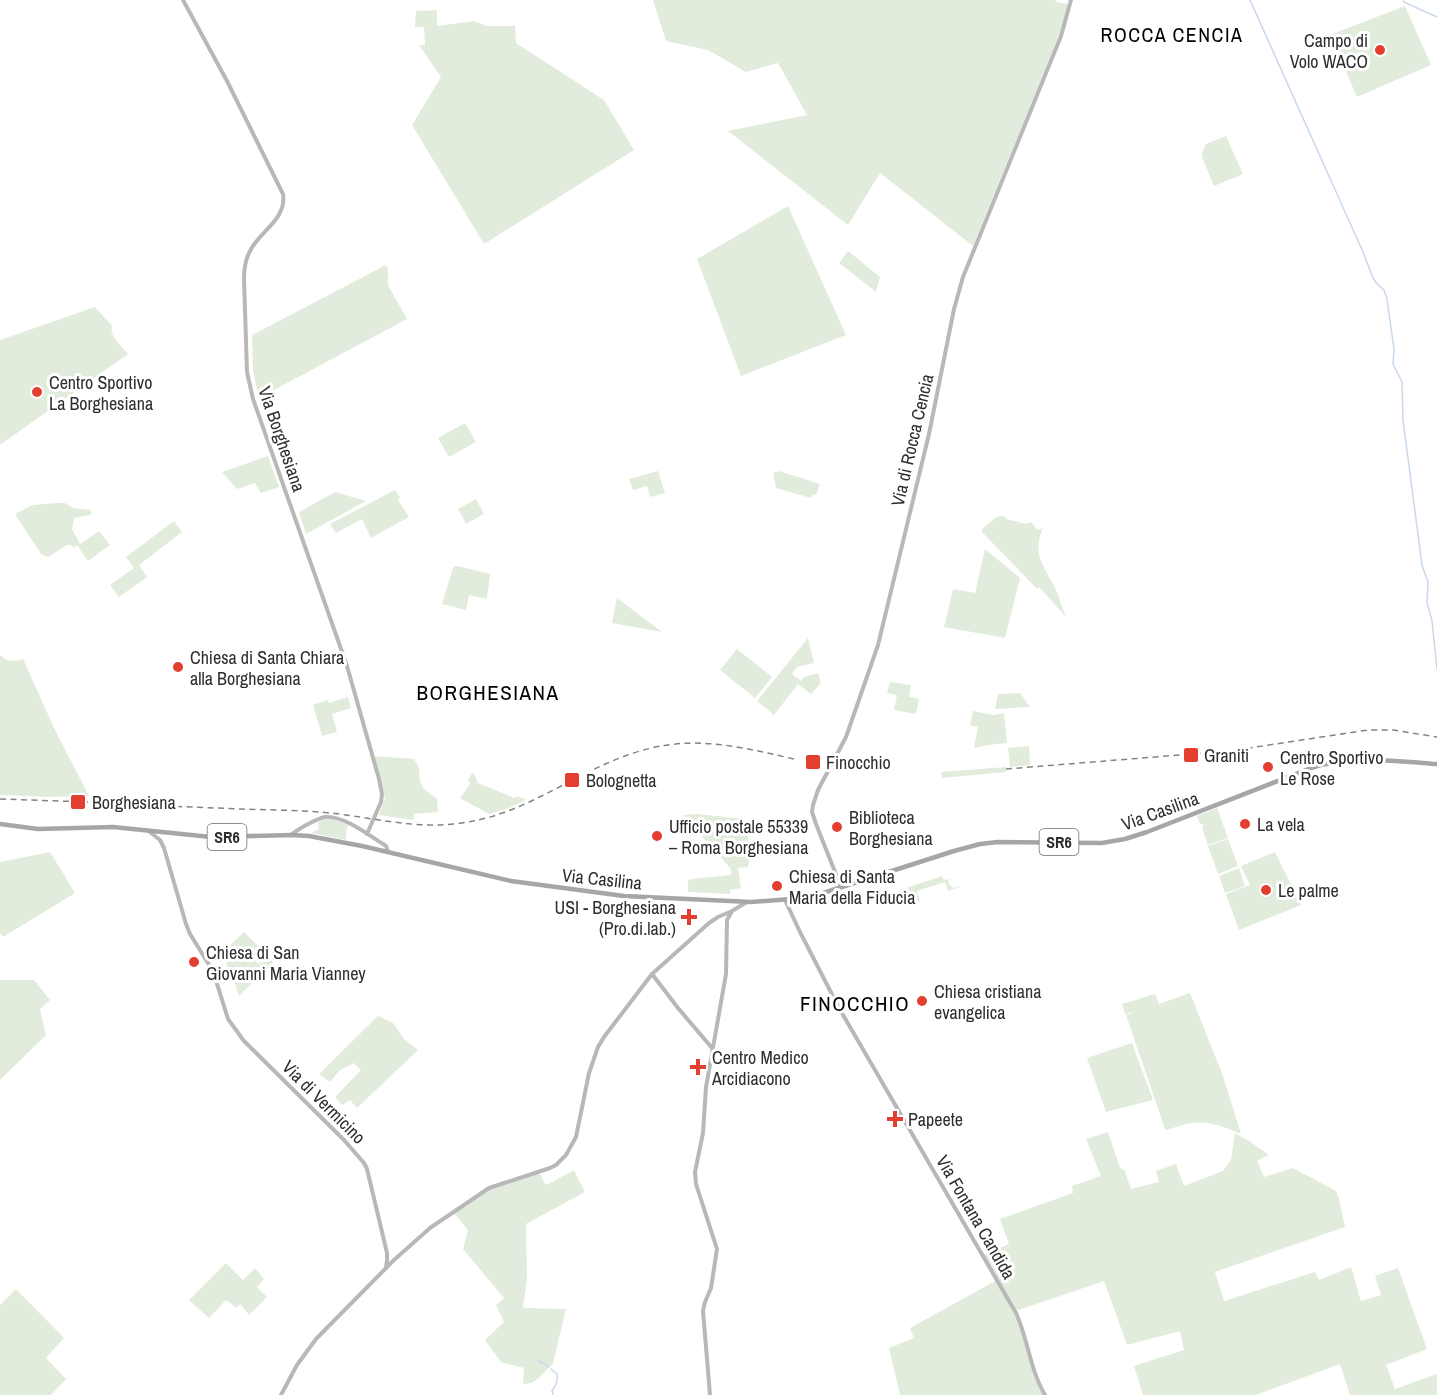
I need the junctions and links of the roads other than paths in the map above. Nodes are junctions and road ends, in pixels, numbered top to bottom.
1 (183, 0) edge
2 (1071, 0) edge
3 (1437, 764) edge
4 (0, 824) edge
5 (149, 831) junction
6 (161, 832) junction
7 (367, 834) junction
8 (291, 835) junction
9 (160, 840) junction
10 (164, 849) junction
11 (388, 852) junction
12 (841, 887) junction
13 (785, 900) junction
14 (748, 902) junction
15 (732, 911) junction
16 (652, 974) junction
17 (712, 1048) junction
18 (387, 1253) junction
19 (394, 1260) junction
20 (387, 1261) junction
21 (384, 1270) junction
22 (280, 1395) edge
23 (710, 1395) edge
24 (1045, 1395) edge

1 - 7 main road, Via Borghesiana
2 - 12 main road, Via di Rocca Cencia
3 - 12 main road, Via Casilina / SR6
4 - 5 main road, Via Casilina / SR6
5 - 6 main road, Via Casilina / SR6
5 - 9 main road, Via di Vermicino
6 - 8 main road, Via Casilina / SR6
6 - 9 main road, Via di Vermicino
6 - 10 main road, Via di Vermicino
7 - 8 main road
7 - 11 main road
8 - 11 main road, Via Casilina / SR6
9 - 10 main road, Via di Vermicino
10 - 18 main road, Via di Vermicino
11 - 14 main road, Via Casilina / SR6
12 - 13 main road, Via Casilina / SR6
13 - 14 main road, Via Casilina / SR6
13 - 24 main road, Via Fontana Candida
14 - 15 main road
15 - 16 main road
15 - 17 main road
16 - 17 main road
16 - 19 main road
17 - 23 main road
18 - 19 main road
18 - 20 main road, Via di Vermicino
19 - 20 main road
19 - 21 main road
20 - 21 main road, Via di Vermicino
21 - 22 main road, Via di Vermicino

